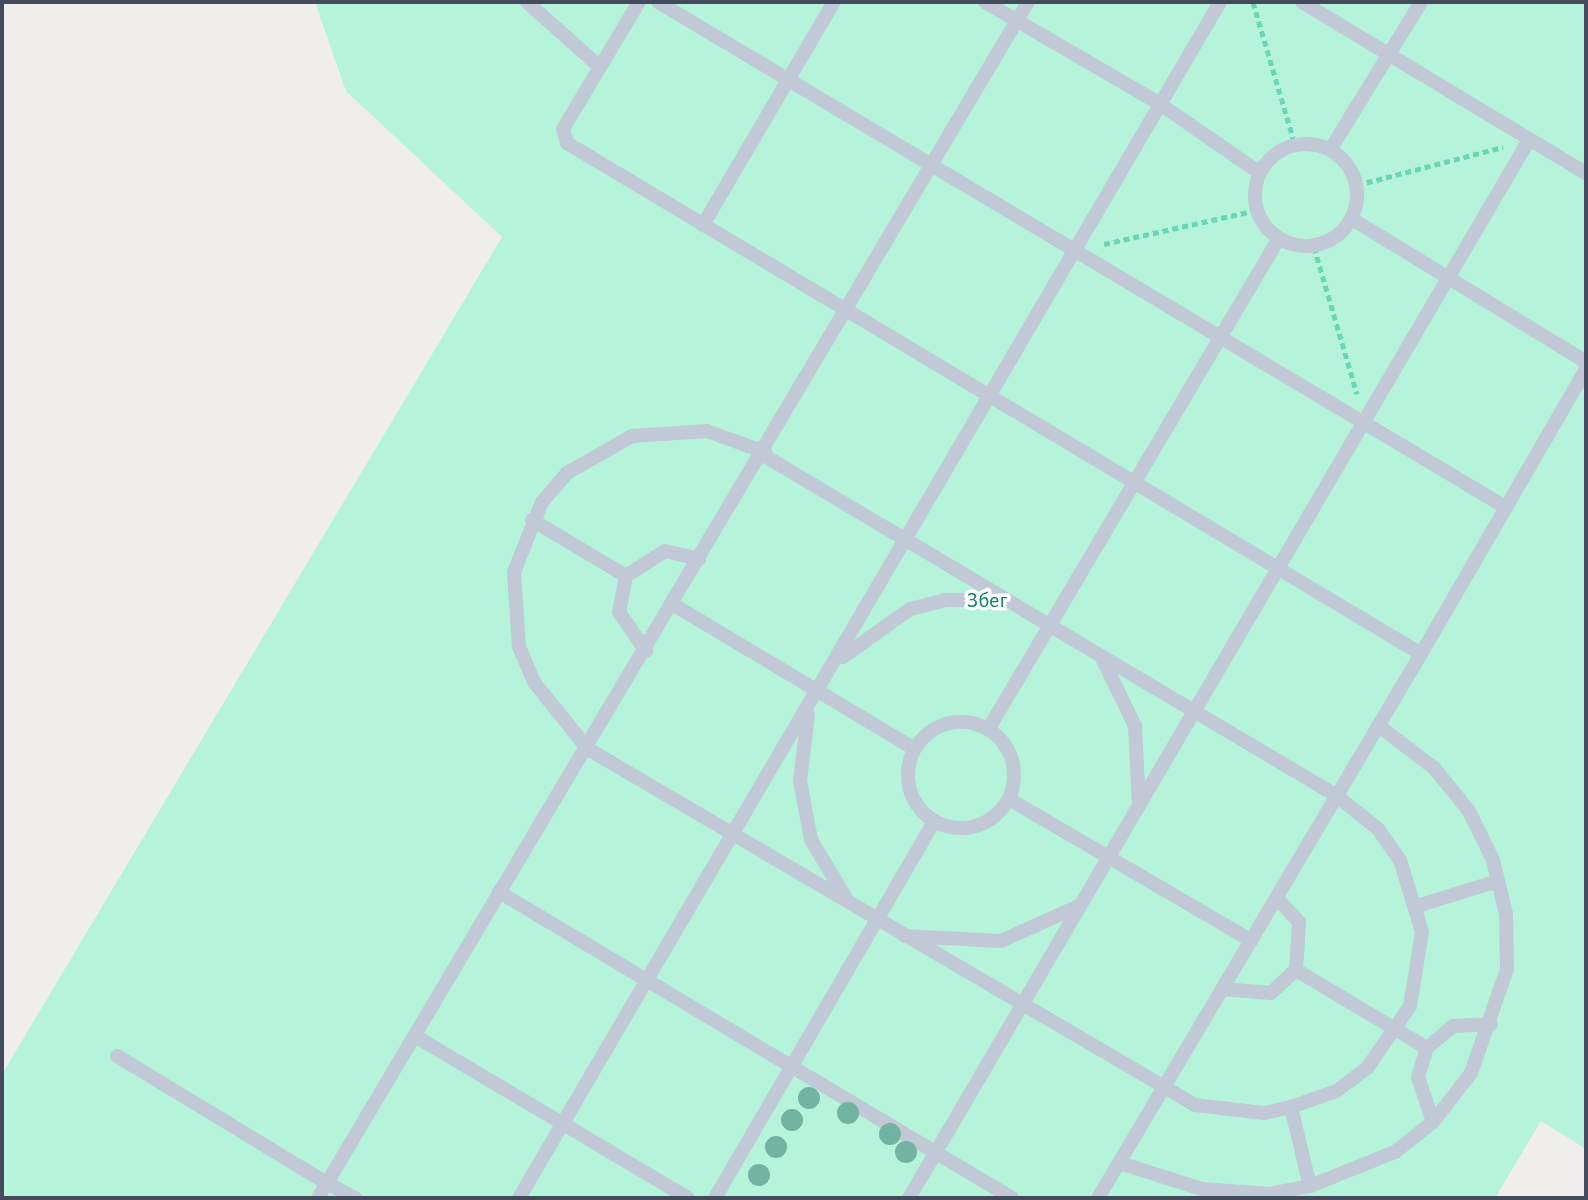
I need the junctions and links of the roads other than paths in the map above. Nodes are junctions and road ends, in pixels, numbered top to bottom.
1 (527, 2) edge
2 (639, 2) edge
3 (658, 2) edge
4 (834, 2) edge
5 (985, 2) edge
6 (1028, 2) edge
7 (1220, 2) edge
8 (1302, 2) edge
9 (1421, 2) edge
10 (1017, 20) junction
11 (1389, 54) junction
12 (600, 67) junction
13 (788, 79) junction
14 (1160, 104) junction
15 (1529, 140) junction
16 (1330, 150) junction
17 (933, 165) junction
18 (1260, 173) junction
19 (1586, 173) edge
20 (1352, 219) junction
21 (703, 225) junction
22 (1278, 240) junction
23 (1075, 250) junction
24 (1450, 279) junction
25 (848, 311) junction
26 (1221, 337) junction
27 (1586, 362) edge
28 (1586, 369) edge
29 (990, 396) junction
30 (1365, 422) junction
31 (764, 454) junction
32 (1136, 483) junction
33 (1505, 507) junction
34 (532, 520) junction
35 (906, 540) junction
36 (699, 559) junction
37 (1280, 568) junction
38 (626, 576) junction
39 (1009, 601) junction
40 (674, 605) junction
41 (1048, 625) junction
42 (646, 651) junction
43 (1421, 654) junction
44 (1102, 658) junction
45 (818, 690) junction
46 (1195, 712) junction
47 (1379, 726) junction
48 (989, 728) junction
49 (913, 748) junction
50 (588, 749) junction
51 (1337, 796) junction
52 (1009, 799) junction
53 (1139, 806) junction
54 (934, 822) junction
55 (732, 836) junction
56 (1112, 855) junction
57 (1498, 881) junction
58 (499, 892) junction
59 (1277, 898) junction
60 (1085, 900) junction
61 (1417, 906) junction
62 (854, 908) junction
63 (874, 919) junction
64 (903, 936) junction
65 (1252, 941) junction
66 (1296, 970) junction
67 (647, 978) junction
68 (1222, 989) junction
69 (1022, 1009) junction
70 (1491, 1024) junction
71 (1397, 1030) junction
72 (415, 1036) junction
73 (1427, 1048) junction
74 (117, 1056) dead end
75 (790, 1064) junction
76 (1163, 1091) junction
77 (1291, 1107) junction
78 (1433, 1122) junction
79 (562, 1126) junction
80 (936, 1153) junction
81 (1120, 1163) junction
82 (327, 1183) junction
83 (1310, 1186) junction
84 (318, 1198) edge
85 (355, 1198) edge
86 (519, 1198) edge
87 (688, 1198) edge
88 (715, 1198) edge
89 (909, 1198) edge
90 (1012, 1198) edge
91 (1098, 1198) edge

1 - 12 lane
2 - 12 lane
3 - 13 lane
4 - 13 lane
5 - 10 lane
6 - 10 lane
7 - 14 lane
8 - 11 lane
9 - 11 lane
10 - 14 lane
10 - 17 lane
11 - 15 lane
11 - 16 lane
12 - 21 lane
13 - 17 lane
13 - 21 lane
14 - 18 lane
14 - 23 lane
15 - 19 lane
15 - 24 lane
16 - 18 lane
16 - 20 lane
17 - 23 lane
17 - 25 lane
18 - 22 lane
20 - 22 lane
20 - 24 lane
21 - 25 lane
22 - 26 lane
23 - 26 lane
23 - 29 lane
24 - 27 lane
24 - 30 lane
25 - 29 lane
25 - 31 lane
26 - 30 lane
26 - 32 lane
28 - 33 lane
29 - 32 lane
29 - 35 lane
30 - 33 lane
30 - 37 lane
31 - 34 lane
31 - 35 lane
31 - 36 lane
32 - 37 lane
32 - 41 lane
33 - 43 lane
34 - 38 lane
34 - 50 lane
35 - 39 lane
35 - 45 lane
36 - 38 lane
36 - 40 lane
37 - 43 lane
37 - 46 lane
38 - 42 lane
39 - 41 lane
39 - 45 lane
40 - 42 lane
40 - 45 lane
41 - 44 lane
41 - 48 lane
42 - 50 lane
43 - 47 lane
44 - 46 lane
44 - 53 lane
45 - 49 lane
45 - 55 lane
45 - 62 lane
46 - 51 lane
46 - 53 lane
47 - 51 lane
47 - 57 lane
48 - 49 lane
48 - 52 lane
49 - 54 lane
50 - 55 lane
50 - 58 lane
51 - 59 lane
51 - 61 lane
52 - 54 lane
52 - 56 lane
53 - 56 lane
54 - 63 lane
55 - 62 lane
55 - 67 lane
56 - 60 lane
56 - 65 lane
57 - 61 lane
57 - 70 lane
58 - 67 lane
58 - 72 lane
59 - 65 lane
59 - 66 lane
60 - 64 lane
60 - 69 lane
61 - 71 lane
62 - 63 lane
63 - 64 lane
63 - 75 lane
64 - 69 lane
65 - 68 lane
66 - 68 lane
66 - 71 lane
67 - 75 lane
67 - 79 lane
68 - 76 lane
69 - 76 lane
69 - 80 lane
70 - 73 lane
70 - 78 lane
71 - 73 lane
71 - 77 lane
72 - 79 lane
72 - 82 lane
73 - 78 lane
74 - 82 lane
75 - 80 lane
75 - 88 lane
76 - 77 lane
76 - 81 lane
77 - 83 lane
78 - 83 lane
79 - 86 lane
79 - 87 lane
80 - 89 lane
80 - 90 lane
81 - 83 lane
81 - 91 lane
82 - 84 lane
82 - 85 lane

